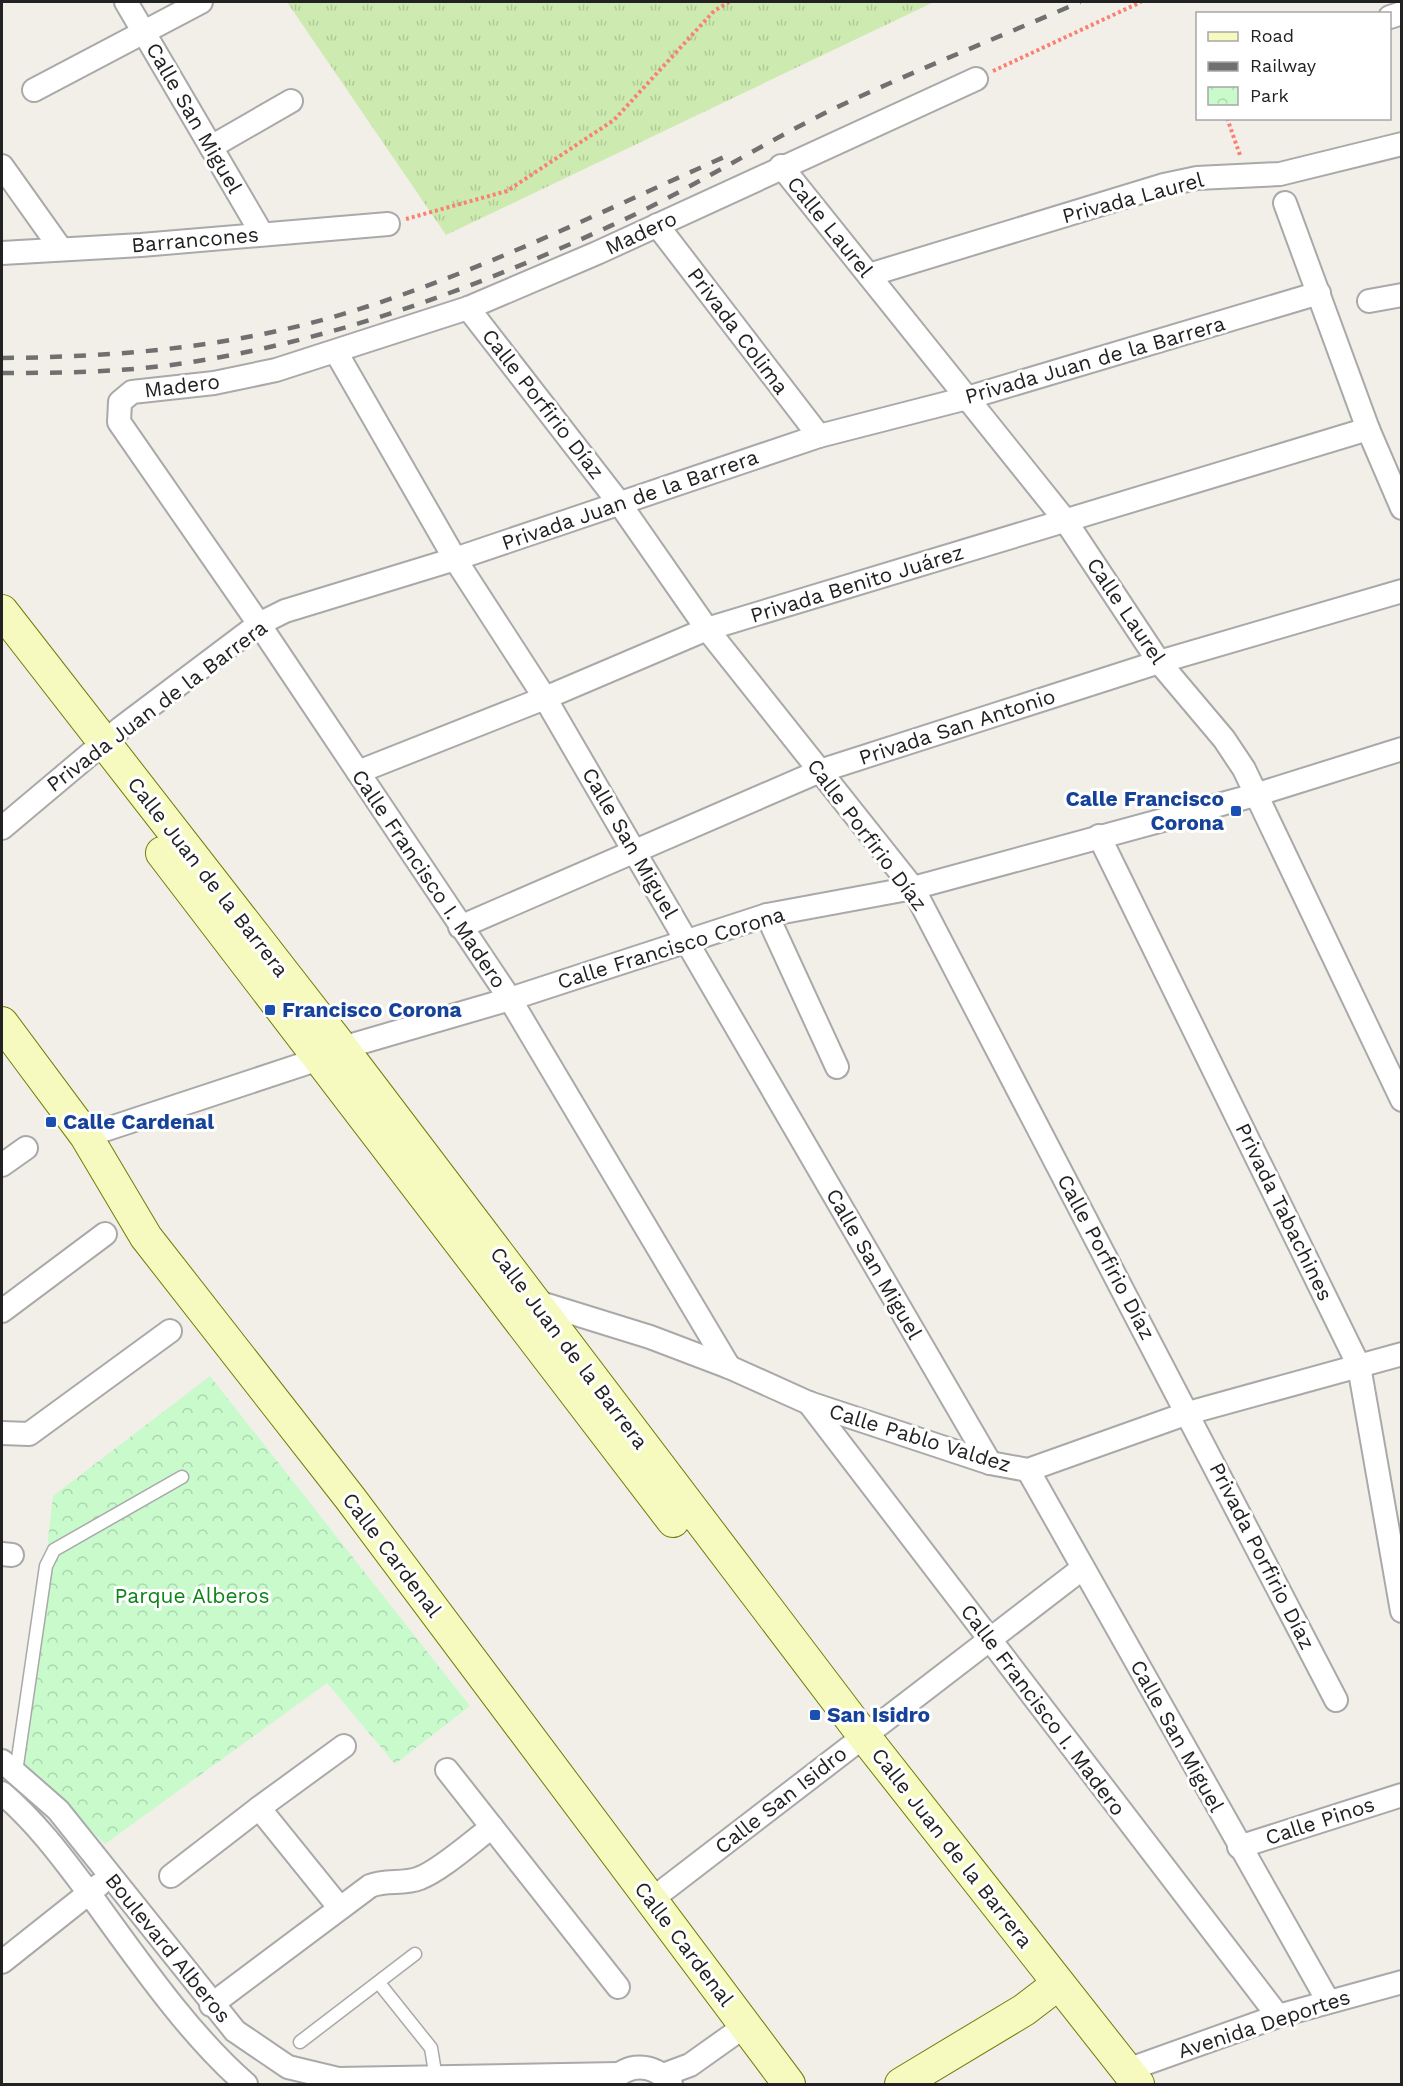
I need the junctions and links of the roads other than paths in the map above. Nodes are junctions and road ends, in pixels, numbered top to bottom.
1 (126, 2) edge
2 (201, 2) edge
3 (143, 31) junction
4 (976, 79) road end
5 (34, 90) dead end
6 (291, 101) dead end
7 (1401, 144) edge
8 (211, 147) junction
9 (2, 166) edge
10 (781, 166) junction
11 (1285, 203) dead end
12 (388, 224) road end
13 (657, 225) junction
14 (262, 234) junction
15 (61, 249) junction
16 (2, 253) edge
17 (869, 275) junction
18 (1319, 293) junction
19 (1401, 295) edge
20 (1369, 301) dead end
21 (468, 308) junction
22 (336, 352) junction
23 (967, 398) junction
24 (120, 402) joint
25 (1368, 429) junction
26 (819, 436) junction
27 (620, 504) junction
28 (1401, 508) edge
29 (1065, 520) junction
30 (455, 559) junction
31 (1401, 591) edge
32 (2, 611) edge
33 (259, 624) junction
34 (707, 629) junction
35 (2, 645) edge
36 (1159, 662) junction
37 (545, 698) junction
38 (1401, 748) edge
39 (95, 749) junction
40 (819, 771) junction
41 (357, 772) junction
42 (1255, 795) junction
43 (2, 828) edge
44 (1099, 836) junction
45 (635, 851) junction
46 (913, 888) junction
47 (767, 915) junction
48 (460, 927) junction
49 (686, 939) junction
50 (510, 999) junction
51 (2, 1023) edge
52 (331, 1054) junction
53 (837, 1067) dead end
54 (1401, 1100) edge
55 (86, 1136) junction
56 (26, 1148) dead end
57 (2, 1166) edge
58 (105, 1234) dead end
59 (524, 1306) junction
60 (2, 1311) edge
61 (170, 1331) dead end
62 (1401, 1354) edge
63 (729, 1366) junction
64 (1359, 1366) junction
65 (809, 1403) junction
66 (1188, 1413) junction
67 (2, 1434) edge
68 (990, 1463) junction
69 (1028, 1470) junction
70 (182, 1477) dead end
71 (1083, 1568) junction
72 (1401, 1611) edge
73 (990, 1639) junction
74 (1336, 1700) dead end
75 (855, 1742) junction
76 (344, 1746) dead end
77 (9, 1766) edge
78 (447, 1770) dead end
79 (2, 1793) edge
80 (1401, 1795) edge
81 (259, 1808) junction
82 (492, 1827) junction
83 (1239, 1846) junction
84 (171, 1876) dead end
85 (110, 1877) junction
86 (88, 1893) junction
87 (651, 1900) junction
88 (339, 1907) junction
89 (415, 1954) dead end
90 (2, 1962) edge
91 (1401, 1982) edge
92 (380, 1983) junction
93 (618, 1987) dead end
94 (1052, 1989) junction
95 (1328, 2001) junction
96 (211, 2005) junction
97 (1278, 2016) junction
98 (745, 2026) junction
99 (300, 2042) dead end
100 (295, 2077) edge
101 (436, 2078) junction
102 (615, 2079) edge
103 (667, 2080) edge
104 (1126, 2080) edge
105 (328, 2081) edge
106 (246, 2085) edge
107 (789, 2085) edge
108 (902, 2085) edge

1 - 3 street, Calle San Miguel
2 - 3 street
3 - 5 street
3 - 8 street, Calle San Miguel
4 - 10 street, Madero
6 - 8 street
7 - 17 street, Privada Laurel
8 - 14 street, Calle San Miguel
9 - 15 street
10 - 13 street, Madero
10 - 17 street, Calle Laurel
11 - 18 street
12 - 14 street, Barrancones
13 - 21 street, Madero
13 - 26 street, Privada Colima
14 - 15 street, Barrancones
15 - 16 street, Barrancones
17 - 23 street, Calle Laurel
18 - 23 street, Privada Juan de la Barrera
18 - 25 street
19 - 20 street
21 - 22 street, Madero
21 - 27 street, Calle Porfirio Díaz
22 - 24 street, Madero
22 - 30 street, Calle San Miguel
23 - 26 street, Privada Juan de la Barrera
23 - 29 street, Calle Laurel
24 - 33 street, Calle Francisco I. Madero
25 - 28 street
25 - 29 street, Privada Benito Juárez
26 - 27 street, Privada Juan de la Barrera
27 - 30 street, Privada Juan de la Barrera
27 - 34 street, Calle Porfirio Díaz
29 - 34 street, Privada Benito Juárez
29 - 36 street, Calle Laurel
30 - 33 street, Privada Juan de la Barrera
30 - 37 street, Calle San Miguel
31 - 36 street, Privada San Antonio
32 - 39 main road, Calle Juan de la Barrera
33 - 39 street, Privada Juan de la Barrera
33 - 41 street, Calle Francisco I. Madero
34 - 37 street, Privada Benito Juárez
34 - 40 street, Calle Porfirio Díaz
35 - 39 main road, Calle Juan de la Barrera
36 - 40 street, Privada San Antonio
36 - 42 street, Calle Laurel
37 - 41 street, Privada Benito Juárez
37 - 45 street, Calle San Miguel
38 - 42 street, Calle Francisco Corona
39 - 43 street, Privada Juan de la Barrera
39 - 52 main road, Calle Juan de la Barrera
40 - 45 street, Privada San Antonio
40 - 46 street, Calle Porfirio Díaz
41 - 48 street, Calle Francisco I. Madero
42 - 44 street, Calle Francisco Corona
42 - 54 street, Calle Laurel
44 - 46 street, Calle Francisco Corona
44 - 64 street, Privada Tabachines
45 - 48 street, Privada San Antonio
45 - 49 street, Calle San Miguel
46 - 47 street, Calle Francisco Corona
46 - 66 street, Calle Porfirio Díaz
47 - 49 street, Calle Francisco Corona
47 - 53 street
48 - 50 street, Calle Francisco I. Madero
49 - 50 street, Calle Francisco Corona
49 - 68 street, Calle San Miguel
50 - 52 street, Calle Francisco Corona
50 - 63 street, Calle Francisco I. Madero
51 - 55 main road, Calle Cardenal
52 - 55 street, Calle Francisco Corona
52 - 59 main road, Calle Juan de la Barrera
55 - 87 main road, Calle Cardenal
56 - 57 street
58 - 60 street
59 - 63 street, Calle Pablo Valdez
59 - 75 main road, Calle Juan de la Barrera
61 - 67 street
62 - 64 street, Calle Pablo Valdez
63 - 65 street, Calle Pablo Valdez
64 - 66 street, Calle Pablo Valdez
64 - 72 street, Privada Tabachines
65 - 68 street, Calle Pablo Valdez
65 - 73 street, Calle Francisco I. Madero
66 - 69 street, Calle Pablo Valdez
66 - 74 street, Privada Porfirio Díaz
68 - 69 street, Calle Pablo Valdez
69 - 71 street, Calle San Miguel
70 - 77 lane
71 - 73 street, Calle San Isidro
71 - 83 street, Calle San Miguel
73 - 75 street, Calle San Isidro
73 - 97 street, Calle Francisco I. Madero
75 - 87 street, Calle San Isidro
75 - 94 main road, Calle Juan de la Barrera
76 - 81 street
77 - 85 street, Boulevard Alberos
78 - 82 street
79 - 86 street, Boulevard Alberos
80 - 83 street, Calle Pinos
81 - 84 street
81 - 88 street
82 - 88 street
82 - 93 street
83 - 95 street, Calle San Miguel
85 - 86 street
85 - 96 street, Boulevard Alberos
86 - 90 street
86 - 106 street, Boulevard Alberos
87 - 98 main road, Calle Cardenal
88 - 96 street
89 - 92 lane
91 - 95 street, Avenida Deportes
92 - 99 lane
92 - 101 lane
94 - 104 main road, Calle Juan de la Barrera
94 - 108 main road
95 - 97 street, Avenida Deportes
96 - 100 street, Boulevard Alberos
97 - 104 street, Avenida Deportes
98 - 103 street
98 - 107 main road, Calle Cardenal
100 - 105 street, Boulevard Alberos
101 - 102 street, Boulevard Alberos
101 - 105 street, Boulevard Alberos
102 - 103 street, Boulevard Alberos

